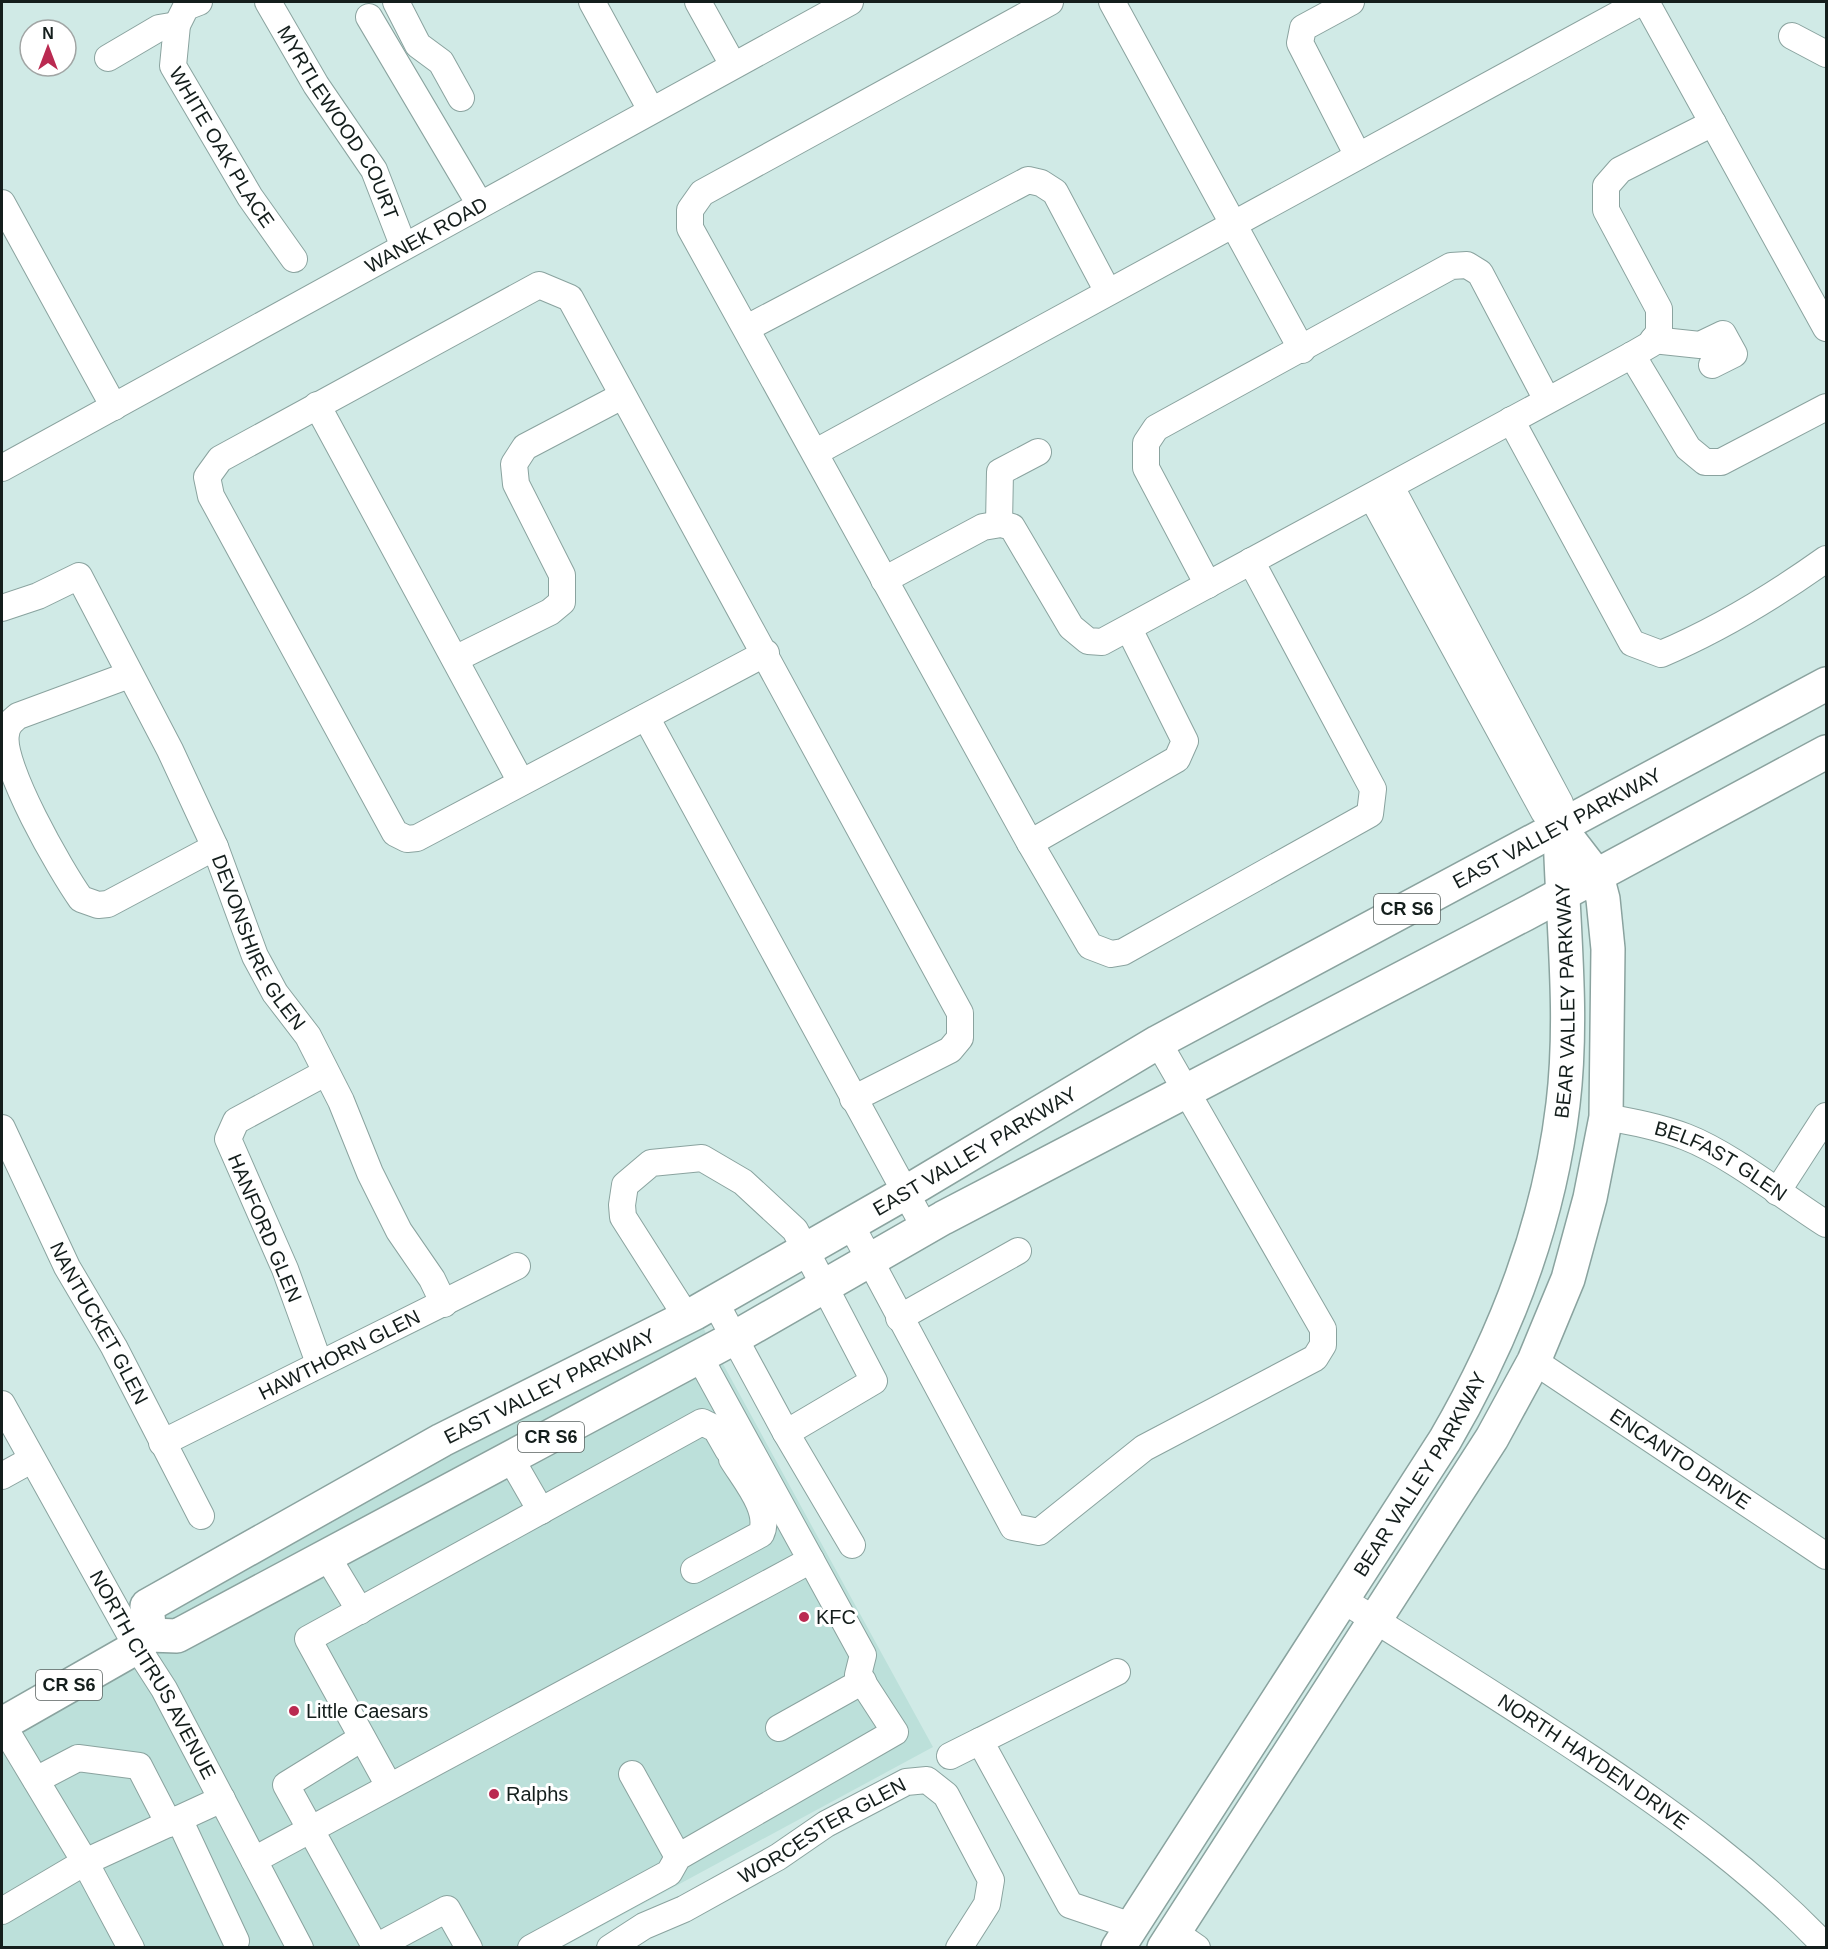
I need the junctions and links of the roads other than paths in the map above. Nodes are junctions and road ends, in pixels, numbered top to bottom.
1 (268, 2) edge
2 (396, 2) edge
3 (592, 2) edge
4 (698, 2) edge
5 (1050, 2) edge
6 (1112, 2) edge
7 (1352, 2) edge
8 (1641, 2) edge
9 (1646, 2) edge
10 (838, 5) edge
11 (186, 9) edge
12 (369, 17) dead end
13 (1792, 36) dead end
14 (1827, 54) edge
15 (108, 58) dead end
16 (733, 65) junction
17 (461, 98) dead end
18 (651, 110) junction
19 (1713, 123) junction
20 (1358, 156) junction
21 (2, 203) edge
22 (479, 203) junction
23 (1233, 224) junction
24 (403, 245) junction
25 (294, 259) dead end
26 (1108, 292) junction
27 (747, 328) junction
28 (1827, 328) edge
29 (1653, 340) junction
30 (1302, 350) junction
31 (1632, 355) junction
32 (1712, 365) dead end
33 (622, 396) junction
34 (1547, 400) junction
35 (317, 405) junction
36 (114, 406) junction
37 (1827, 407) edge
38 (1511, 420) junction
39 (1038, 452) dead end
40 (816, 453) junction
41 (2, 468) edge
42 (1382, 492) junction
43 (999, 524) junction
44 (1827, 559) edge
45 (1251, 561) junction
46 (884, 579) junction
47 (1208, 585) junction
48 (2, 608) edge
49 (1129, 629) junction
50 (766, 653) junction
51 (455, 659) junction
52 (129, 675) junction
53 (1827, 684) edge
54 (646, 717) junction
55 (1827, 752) edge
56 (521, 782) junction
57 (1560, 828) junction
58 (1030, 843) junction
59 (215, 847) junction
60 (1597, 876) junction
61 (1561, 895) junction
62 (1158, 1042) junction
63 (325, 1073) junction
64 (1187, 1092) junction
65 (853, 1099) junction
66 (1827, 1116) edge
67 (1606, 1118) junction
68 (2, 1128) edge
69 (1777, 1192) junction
70 (905, 1193) junction
71 (1827, 1224) edge
72 (851, 1225) junction
73 (925, 1228) junction
74 (806, 1249) junction
75 (1018, 1251) dead end
76 (868, 1259) junction
77 (517, 1266) dead end
78 (823, 1285) junction
79 (714, 1302) junction
80 (444, 1304) junction
81 (686, 1316) junction
82 (899, 1318) junction
83 (734, 1338) junction
84 (699, 1356) junction
85 (1534, 1361) junction
86 (319, 1363) junction
87 (589, 1367) junction
88 (2, 1404) edge
89 (786, 1433) junction
90 (162, 1443) junction
91 (512, 1459) junction
92 (31, 1460) junction
93 (2, 1476) edge
94 (541, 1511) junction
95 (201, 1516) dead end
96 (852, 1545) dead end
97 (1827, 1556) edge
98 (328, 1558) junction
99 (811, 1560) junction
100 (694, 1570) dead end
101 (1343, 1600) junction
102 (360, 1611) junction
103 (1376, 1620) junction
104 (144, 1641) junction
105 (1117, 1672) dead end
106 (862, 1681) junction
107 (2, 1724) edge
108 (779, 1728) dead end
109 (362, 1738) junction
110 (980, 1741) junction
111 (950, 1756) dead end
112 (632, 1774) dead end
113 (36, 1780) junction
114 (389, 1786) junction
115 (222, 1799) junction
116 (174, 1821) junction
117 (309, 1830) junction
118 (678, 1857) junction
119 (254, 1860) junction
120 (85, 1862) junction
121 (2, 1911) edge
122 (1125, 1937) edge
123 (1178, 1942) edge
124 (234, 1945) edge
125 (131, 1947) edge
126 (300, 1947) edge
127 (376, 1947) edge
128 (469, 1947) edge
129 (531, 1947) edge
130 (610, 1947) edge
131 (959, 1947) edge
132 (1827, 1947) edge

1 - 24 street, MYRTLEWOOD COURT
2 - 17 street
3 - 18 street
4 - 16 street
5 - 27 street
6 - 23 street
7 - 20 street
8 - 20 street
9 - 19 street
10 - 16 street, WANEK ROAD
11 - 15 street
11 - 25 street, WHITE OAK PLACE
12 - 22 street
13 - 14 street
16 - 18 street, WANEK ROAD
18 - 22 street, WANEK ROAD
19 - 28 street
19 - 29 street
20 - 23 street
21 - 36 street
22 - 24 street, WANEK ROAD
23 - 26 street
23 - 30 street
24 - 36 street, WANEK ROAD
26 - 27 street
26 - 40 street
27 - 40 street
29 - 31 street
29 - 32 street
30 - 34 street
30 - 47 street
31 - 34 street
31 - 37 street
33 - 35 street
33 - 50 street
33 - 51 street
34 - 38 street
35 - 51 street
35 - 56 street
36 - 41 street, WANEK ROAD
38 - 42 street
38 - 44 street
39 - 43 street
40 - 46 street
42 - 45 street
42 - 57 street
43 - 46 street
43 - 49 street
45 - 47 street
45 - 58 street
46 - 58 street
47 - 49 street
48 - 52 street, DEVONSHIRE GLEN
49 - 58 street
50 - 54 street
50 - 65 street
51 - 56 street
52 - 59 street, DEVONSHIRE GLEN
52 - 59 street
53 - 57 main road, EAST VALLEY PARKWAY / CR S6
54 - 56 street
54 - 65 street
55 - 60 main road, EAST VALLEY PARKWAY / CR S6
57 - 60 main road, BEAR VALLEY PARKWAY
57 - 61 main road, BEAR VALLEY PARKWAY
57 - 62 main road, EAST VALLEY PARKWAY / CR S6
59 - 63 street, DEVONSHIRE GLEN
60 - 61 main road, EAST VALLEY PARKWAY / CR S6
60 - 67 main road, BEAR VALLEY PARKWAY
61 - 64 main road, EAST VALLEY PARKWAY / CR S6
61 - 101 main road, BEAR VALLEY PARKWAY
62 - 64 street
62 - 70 main road, EAST VALLEY PARKWAY / CR S6
63 - 80 street, DEVONSHIRE GLEN
63 - 86 street, HANFORD GLEN
64 - 73 main road, EAST VALLEY PARKWAY / CR S6
64 - 82 street
65 - 70 street
66 - 69 street
67 - 69 street, BELFAST GLEN
67 - 85 main road, BEAR VALLEY PARKWAY
68 - 90 street, NANTUCKET GLEN
69 - 71 street, BELFAST GLEN
70 - 72 main road, EAST VALLEY PARKWAY / CR S6
70 - 73 street
72 - 74 main road, EAST VALLEY PARKWAY / CR S6
72 - 76 street
73 - 76 main road, EAST VALLEY PARKWAY / CR S6
74 - 78 street
74 - 79 main road, EAST VALLEY PARKWAY / CR S6
74 - 81 street
75 - 82 street
76 - 78 main road, EAST VALLEY PARKWAY / CR S6
76 - 82 street
77 - 80 street, HAWTHORN GLEN
78 - 83 main road, EAST VALLEY PARKWAY / CR S6
78 - 89 street
79 - 81 main road, EAST VALLEY PARKWAY / CR S6
79 - 83 street
80 - 86 street, HAWTHORN GLEN
81 - 87 main road, EAST VALLEY PARKWAY / CR S6
83 - 84 main road, EAST VALLEY PARKWAY / CR S6
83 - 89 street
84 - 91 main road, EAST VALLEY PARKWAY / CR S6
84 - 99 street
85 - 97 street, ENCANTO DRIVE
85 - 103 main road, BEAR VALLEY PARKWAY
86 - 90 street, HAWTHORN GLEN
87 - 91 main road
87 - 104 main road, EAST VALLEY PARKWAY / CR S6
88 - 92 street, NORTH CITRUS AVENUE
89 - 96 street
90 - 95 street, NANTUCKET GLEN
91 - 94 street
91 - 98 main road, EAST VALLEY PARKWAY / CR S6
92 - 93 street
92 - 104 street, NORTH CITRUS AVENUE
94 - 100 street
94 - 102 street
98 - 102 street
98 - 104 main road, EAST VALLEY PARKWAY / CR S6
99 - 106 street
99 - 114 street
101 - 103 street, NORTH HAYDEN DRIVE
101 - 122 main road, BEAR VALLEY PARKWAY
102 - 109 street
103 - 123 main road, BEAR VALLEY PARKWAY
103 - 132 street, NORTH HAYDEN DRIVE
104 - 107 main road, EAST VALLEY PARKWAY / CR S6
104 - 115 street, NORTH CITRUS AVENUE
105 - 110 street
106 - 108 street
106 - 118 street
107 - 113 street
109 - 114 street
109 - 117 street
110 - 111 street
110 - 122 street
112 - 118 street
113 - 116 street
113 - 120 street
114 - 117 street
115 - 116 street
115 - 119 street, NORTH CITRUS AVENUE
116 - 120 street
116 - 124 street
117 - 119 street
117 - 127 street
118 - 129 street
119 - 126 street, NORTH CITRUS AVENUE
120 - 121 street
120 - 125 street
127 - 128 street
130 - 131 street, WORCESTER GLEN

